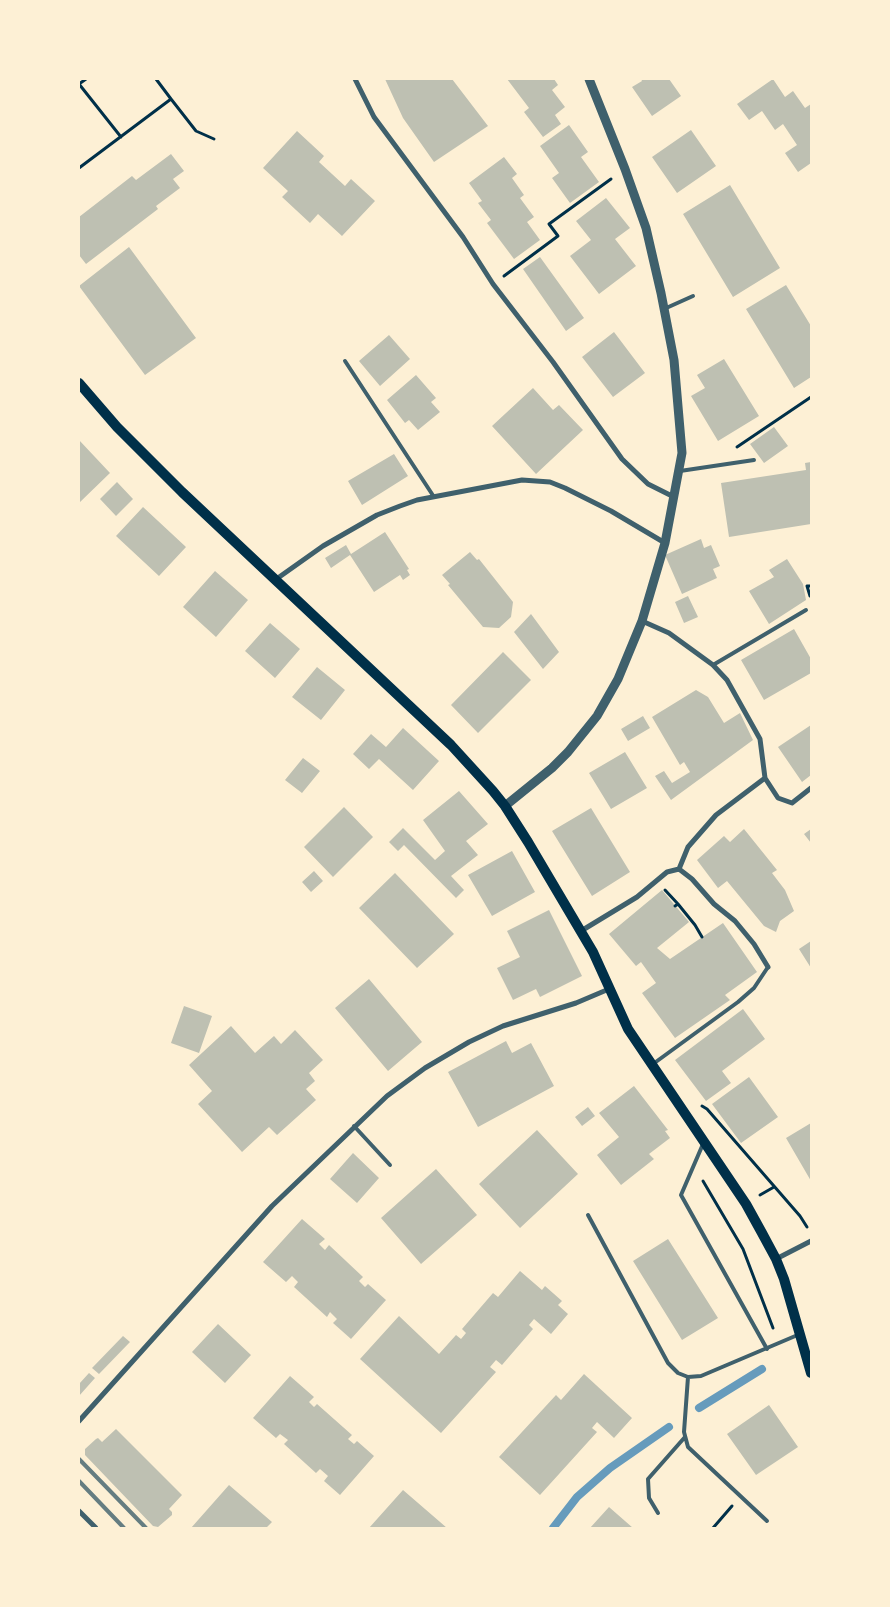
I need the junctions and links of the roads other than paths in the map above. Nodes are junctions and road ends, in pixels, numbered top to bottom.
1 (355, 79) edge
2 (589, 79) edge
3 (693, 296) dead end
4 (664, 309) junction
5 (345, 361) dead end
6 (79, 383) edge
7 (754, 460) dead end
8 (680, 470) junction
9 (434, 497) junction
10 (674, 497) junction
11 (665, 542) junction
12 (275, 580) junction
13 (806, 610) dead end
14 (642, 621) junction
15 (713, 665) junction
16 (765, 778) junction
17 (811, 788) edge
18 (505, 806) junction
19 (679, 869) junction
20 (580, 931) junction
21 (768, 966) joint
22 (610, 988) junction
23 (652, 1065) junction
24 (354, 1126) junction
25 (704, 1142) junction
26 (390, 1165) dead end
27 (588, 1215) dead end
28 (811, 1241) edge
29 (776, 1259) junction
30 (800, 1334) junction
31 (767, 1349) junction
32 (811, 1373) edge
33 (688, 1377) junction
34 (79, 1421) edge
35 (685, 1437) junction
36 (79, 1511) edge
37 (658, 1513) dead end
38 (768, 1521) dead end
39 (96, 1528) edge

1 - 10 street
2 - 4 street
3 - 4 lane
4 - 8 street
5 - 9 lane
6 - 12 main road
7 - 8 lane
8 - 10 street
9 - 11 street
9 - 12 street
10 - 11 street
11 - 14 street
12 - 18 main road
13 - 15 lane
14 - 15 street
14 - 18 street
15 - 16 street
16 - 17 street
16 - 19 street
18 - 20 main road
19 - 20 street
19 - 21 street
20 - 22 main road
21 - 23 lane
22 - 23 main road
22 - 24 street
23 - 25 main road
24 - 26 lane
24 - 34 street
25 - 29 main road
25 - 31 lane
27 - 33 lane
28 - 29 street
29 - 30 main road
30 - 31 lane
30 - 32 main road
31 - 33 lane
33 - 35 lane
35 - 37 lane
35 - 38 lane
36 - 39 street

